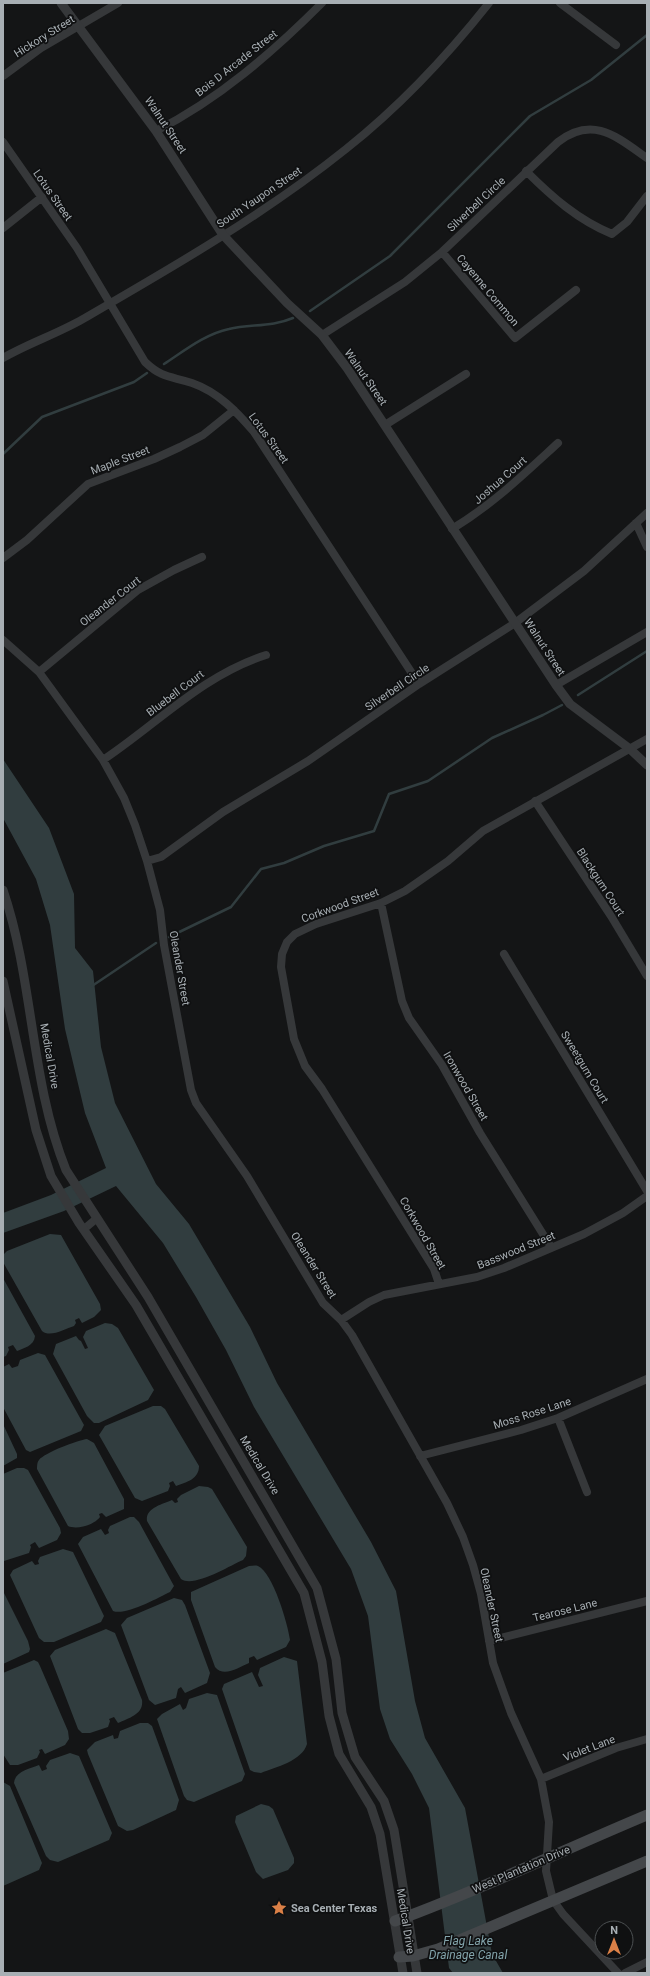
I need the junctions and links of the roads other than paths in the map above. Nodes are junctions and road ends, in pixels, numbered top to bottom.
1 (61, 3) edge
2 (118, 3) edge
3 (322, 3) edge
4 (488, 3) edge
5 (560, 3) edge
6 (78, 26) junction
7 (616, 45) dead end
8 (3, 76) edge
9 (156, 131) junction
10 (3, 142) edge
11 (647, 158) edge
12 (526, 172) junction
13 (647, 196) edge
14 (42, 197) junction
15 (3, 228) edge
16 (223, 235) junction
17 (442, 252) junction
18 (576, 290) dead end
19 (109, 302) junction
20 (322, 335) junction
21 (3, 358) edge
22 (466, 374) dead end
23 (234, 410) junction
24 (385, 425) junction
25 (558, 443) dead end
26 (647, 513) edge
27 (636, 522) junction
28 (452, 529) junction
29 (647, 547) edge
30 (202, 557) dead end
31 (3, 558) edge
32 (515, 623) junction
33 (647, 632) edge
34 (3, 640) edge
35 (266, 655) dead end
36 (39, 672) junction
37 (419, 684) junction
38 (556, 685) junction
39 (647, 739) edge
40 (630, 749) junction
41 (103, 760) junction
42 (647, 765) edge
43 (535, 801) junction
44 (147, 861) junction
45 (3, 890) edge
46 (381, 903) junction
47 (504, 954) dead end
48 (647, 976) edge
49 (3, 981) edge
50 (647, 1190) edge
51 (647, 1196) edge
52 (95, 1217) junction
53 (82, 1226) junction
54 (552, 1247) junction
55 (439, 1284) junction
56 (341, 1320) junction
57 (647, 1379) edge
58 (558, 1418) junction
59 (420, 1456) junction
60 (587, 1492) dead end
61 (647, 1602) edge
62 (489, 1641) junction
63 (647, 1739) edge
64 (351, 1746) junction
65 (339, 1754) junction
66 (541, 1779) junction
67 (647, 1816) edge
68 (547, 1860) junction
69 (647, 1861) edge
70 (400, 1870) junction
71 (386, 1872) junction
72 (553, 1900) junction
73 (408, 1916) junction
74 (395, 1921) junction
75 (413, 1956) junction
76 (399, 1957) junction
77 (647, 1962) edge
78 (403, 1973) edge
79 (417, 1973) edge
80 (618, 1973) edge
81 (625, 1973) edge

1 - 6 street, Walnut Street
2 - 6 street, Hickory Street
3 - 9 street, Bois D Arcade Street
4 - 16 street, South Yaupon Street
5 - 7 street
6 - 8 street, Hickory Street
6 - 9 street, Walnut Street
9 - 16 street, Walnut Street
10 - 14 street, Lotus Street
11 - 12 street, Silverbell Circle
12 - 13 street
12 - 17 street, Silverbell Circle
14 - 15 street
14 - 19 street, Lotus Street
16 - 19 street, South Yaupon Street
16 - 20 street, Walnut Street
17 - 18 street, Cayenne Common
17 - 20 street, Silverbell Circle
19 - 21 street, South Yaupon Street
19 - 23 street, Lotus Street
20 - 24 street, Walnut Street
22 - 24 street
23 - 31 street, Maple Street
23 - 37 street, Lotus Street
24 - 28 street, Walnut Street
25 - 28 street, Joshua Court
26 - 27 street, Silverbell Circle
27 - 29 street
27 - 32 street, Silverbell Circle
28 - 32 street, Walnut Street
30 - 36 street, Oleander Court
32 - 37 street, Silverbell Circle
32 - 38 street, Walnut Street
33 - 38 street
34 - 36 street, Oleander Street
35 - 41 street, Bluebell Court
36 - 41 street, Oleander Street
37 - 44 street, Silverbell Circle
38 - 40 street, Walnut Street
39 - 40 street, Corkwood Street
40 - 42 street, Walnut Street
40 - 43 street, Corkwood Street
41 - 44 street, Oleander Street
43 - 46 street, Corkwood Street
43 - 48 street, Blackgum Court
44 - 56 street, Oleander Street
45 - 52 street, Medical Drive
46 - 54 street, Ironwood Street
46 - 55 street, Corkwood Street
47 - 50 street, Sweetgum Court
49 - 53 street, Medical Drive
51 - 54 street, Basswood Street
52 - 53 street
52 - 64 street, Medical Drive
53 - 65 street, Medical Drive
54 - 55 street, Basswood Street
55 - 56 street, Basswood Street
56 - 59 street, Oleander Street
57 - 58 street, Moss Rose Lane
58 - 59 street, Moss Rose Lane
58 - 60 street
59 - 62 street, Oleander Street
61 - 62 street, Tearose Lane
62 - 66 street, Oleander Street
63 - 66 street, Violet Lane
64 - 65 street
64 - 70 street, Medical Drive
65 - 71 street, Medical Drive
66 - 68 street, Oleander Street
67 - 68 main road, West Plantation Drive
68 - 72 street, Oleander Street
68 - 73 main road, West Plantation Drive
69 - 72 main road
70 - 71 street
70 - 73 street, Medical Drive
71 - 74 street, Medical Drive
72 - 75 main road
72 - 80 street, Oleander Street
73 - 74 main road, West Plantation Drive
73 - 75 street, Medical Drive
74 - 76 street, Medical Drive
75 - 76 main road
75 - 79 street, Medical Drive
76 - 78 street, Medical Drive
77 - 81 street

